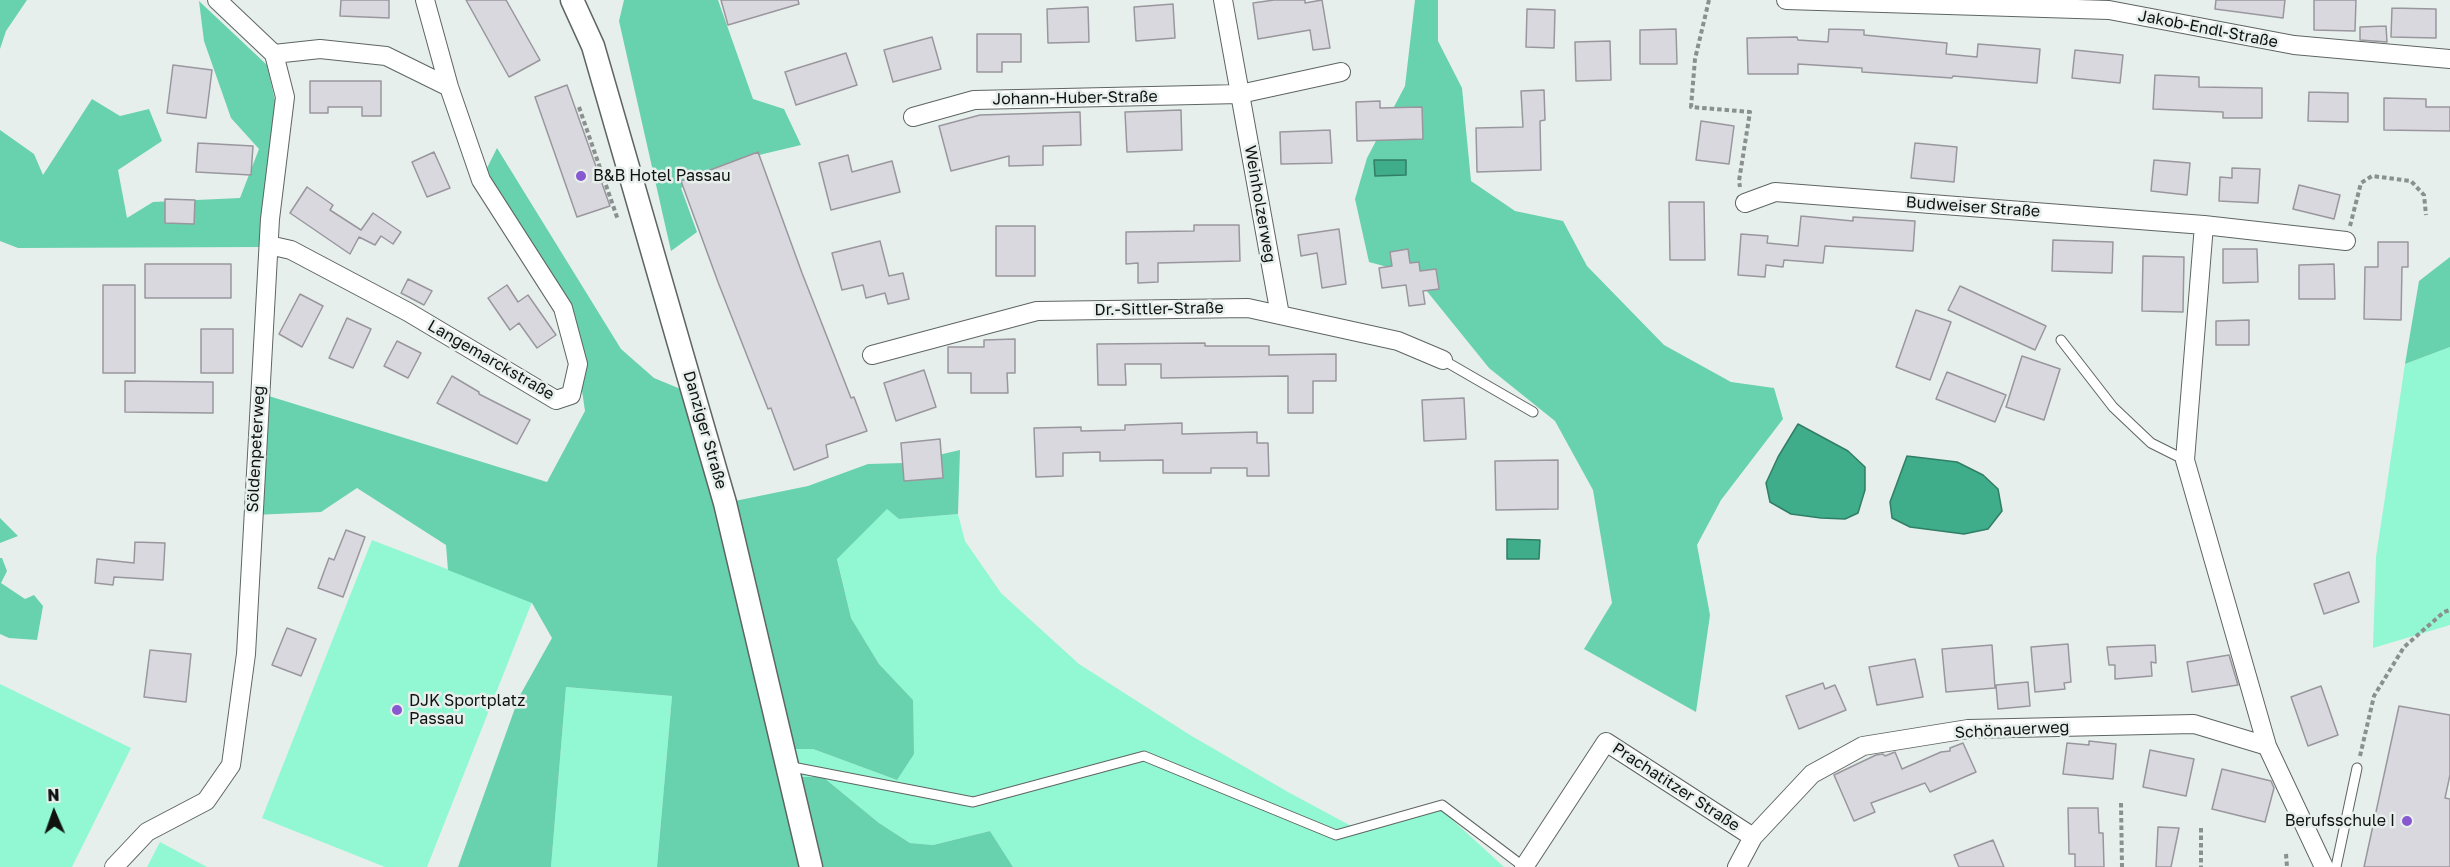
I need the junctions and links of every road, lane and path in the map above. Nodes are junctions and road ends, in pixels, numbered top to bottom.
1 (217, 0) edge
2 (425, 0) edge
3 (572, 0) edge
4 (1223, 0) edge
5 (1709, 0) edge
6 (1786, 0) edge
7 (274, 54) junction
8 (2450, 59) edge
9 (1341, 72) dead end
10 (449, 87) junction
11 (1240, 94) junction
12 (579, 106) dead end
13 (913, 117) dead end
14 (1745, 203) joint
15 (2426, 215) dead end
16 (618, 220) dead end
17 (2204, 225) junction
18 (2346, 241) joint
19 (269, 245) junction
20 (1280, 315) junction
21 (2061, 340) dead end
22 (872, 355) dead end
23 (1443, 360) joint
24 (1533, 412) dead end
25 (2185, 460) junction
26 (2450, 610) edge
27 (2267, 746) junction
28 (787, 766) junction
29 (2357, 768) joint
30 (2121, 803) dead end
31 (2201, 828) dead end
32 (1753, 837) junction
33 (2286, 855) dead end
34 (114, 867) edge
35 (811, 867) edge
36 (1524, 867) edge
37 (1737, 867) edge
38 (2122, 867) edge
39 (2201, 867) edge
40 (2287, 867) edge
41 (2324, 867) edge
42 (2336, 867) edge

1 - 7 street
2 - 10 street, Langemarckstraße
3 - 28 street, Danziger Straße
4 - 11 street, Weinholzerweg
5 - 14 path
6 - 8 street, Jakob-Endl-Straße
7 - 10 street
7 - 19 street, Söldenpeterweg
9 - 11 street
10 - 19 street, Langemarckstraße
11 - 13 street, Johann-Huber-Straße
11 - 20 street, Weinholzerweg
12 - 16 path
14 - 17 street, Budweiser Straße
15 - 18 path
17 - 18 street, Budweiser Straße
17 - 25 street
19 - 34 street, Söldenpeterweg
20 - 22 street, Dr.-Sittler-Straße
20 - 23 street, Dr.-Sittler-Straße
21 - 25 lane
23 - 24 lane
25 - 27 street
26 - 29 path
27 - 32 street, Schönauerweg
27 - 41 street
28 - 35 street, Danziger Straße
28 - 36 lane
29 - 42 lane
30 - 38 path
31 - 39 path
32 - 36 street, Prachatitzer Straße
32 - 37 street, Prachatitzer Straße
33 - 40 path

